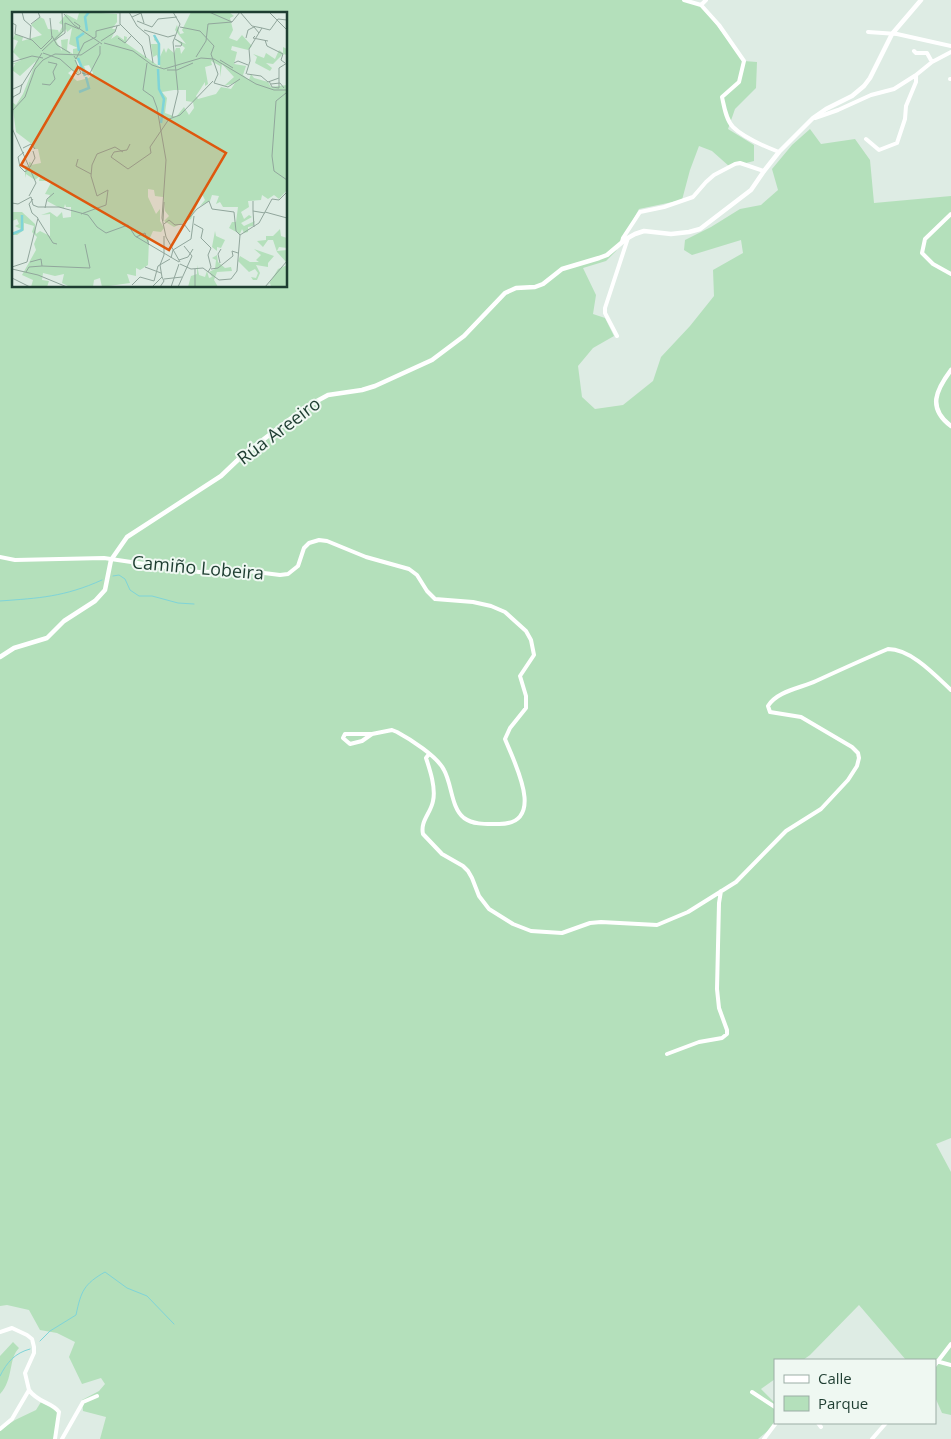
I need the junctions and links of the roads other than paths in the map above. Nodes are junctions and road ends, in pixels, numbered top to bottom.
1 (684, 0) edge
2 (706, 0) edge
3 (921, 0) edge
4 (701, 5) junction
5 (868, 32) dead end
6 (892, 34) junction
7 (951, 46) edge
8 (914, 51) dead end
9 (951, 52) edge
10 (932, 62) junction
11 (916, 75) junction
12 (813, 118) junction
13 (866, 139) dead end
14 (779, 152) junction
15 (764, 170) junction
16 (951, 214) edge
17 (628, 238) junction
18 (622, 243) junction
19 (951, 274) edge
20 (616, 336) dead end
21 (951, 370) edge
22 (951, 426) edge
23 (0, 557) edge
24 (111, 560) junction
25 (0, 657) edge
26 (951, 690) edge
27 (372, 734) junction
28 (429, 754) junction
29 (721, 891) junction
30 (667, 1054) dead end
31 (0, 1332) edge
32 (951, 1344) edge
33 (936, 1362) edge
34 (951, 1365) edge
35 (29, 1390) junction
36 (752, 1392) dead end
37 (97, 1396) dead end
38 (774, 1406) edge
39 (775, 1424) edge
40 (885, 1424) edge
41 (0, 1430) edge
42 (55, 1439) edge
43 (62, 1439) edge
44 (764, 1439) edge
45 (872, 1439) edge

1 - 4 street
2 - 4 street
3 - 6 street, Rúa Areeiro
4 - 14 street
5 - 6 street
6 - 7 street
6 - 12 street, Rúa Areeiro
8 - 10 street
9 - 10 street, Rúa Areeiro
10 - 11 street, Rúa Areeiro
11 - 12 street, Rúa Areeiro
11 - 13 street
12 - 14 street, Rúa Areeiro
14 - 15 street, Rúa Areeiro
15 - 17 street, Rúa Areeiro
15 - 18 street, Rúa Areeiro
16 - 19 street
17 - 18 street, Rúa Areeiro
17 - 20 street
18 - 24 street, Rúa Areeiro
21 - 22 street
23 - 24 street
24 - 25 street, Rúa Areeiro
24 - 28 street, Camiño Lobeira
26 - 29 street
27 - 27 street, Camiño Lobeira
27 - 28 street, Camiño Lobeira
28 - 29 street
29 - 30 street
31 - 35 street
32 - 33 street
33 - 34 street
35 - 41 street
35 - 42 street
36 - 38 street
37 - 43 street
39 - 44 street
40 - 45 street

